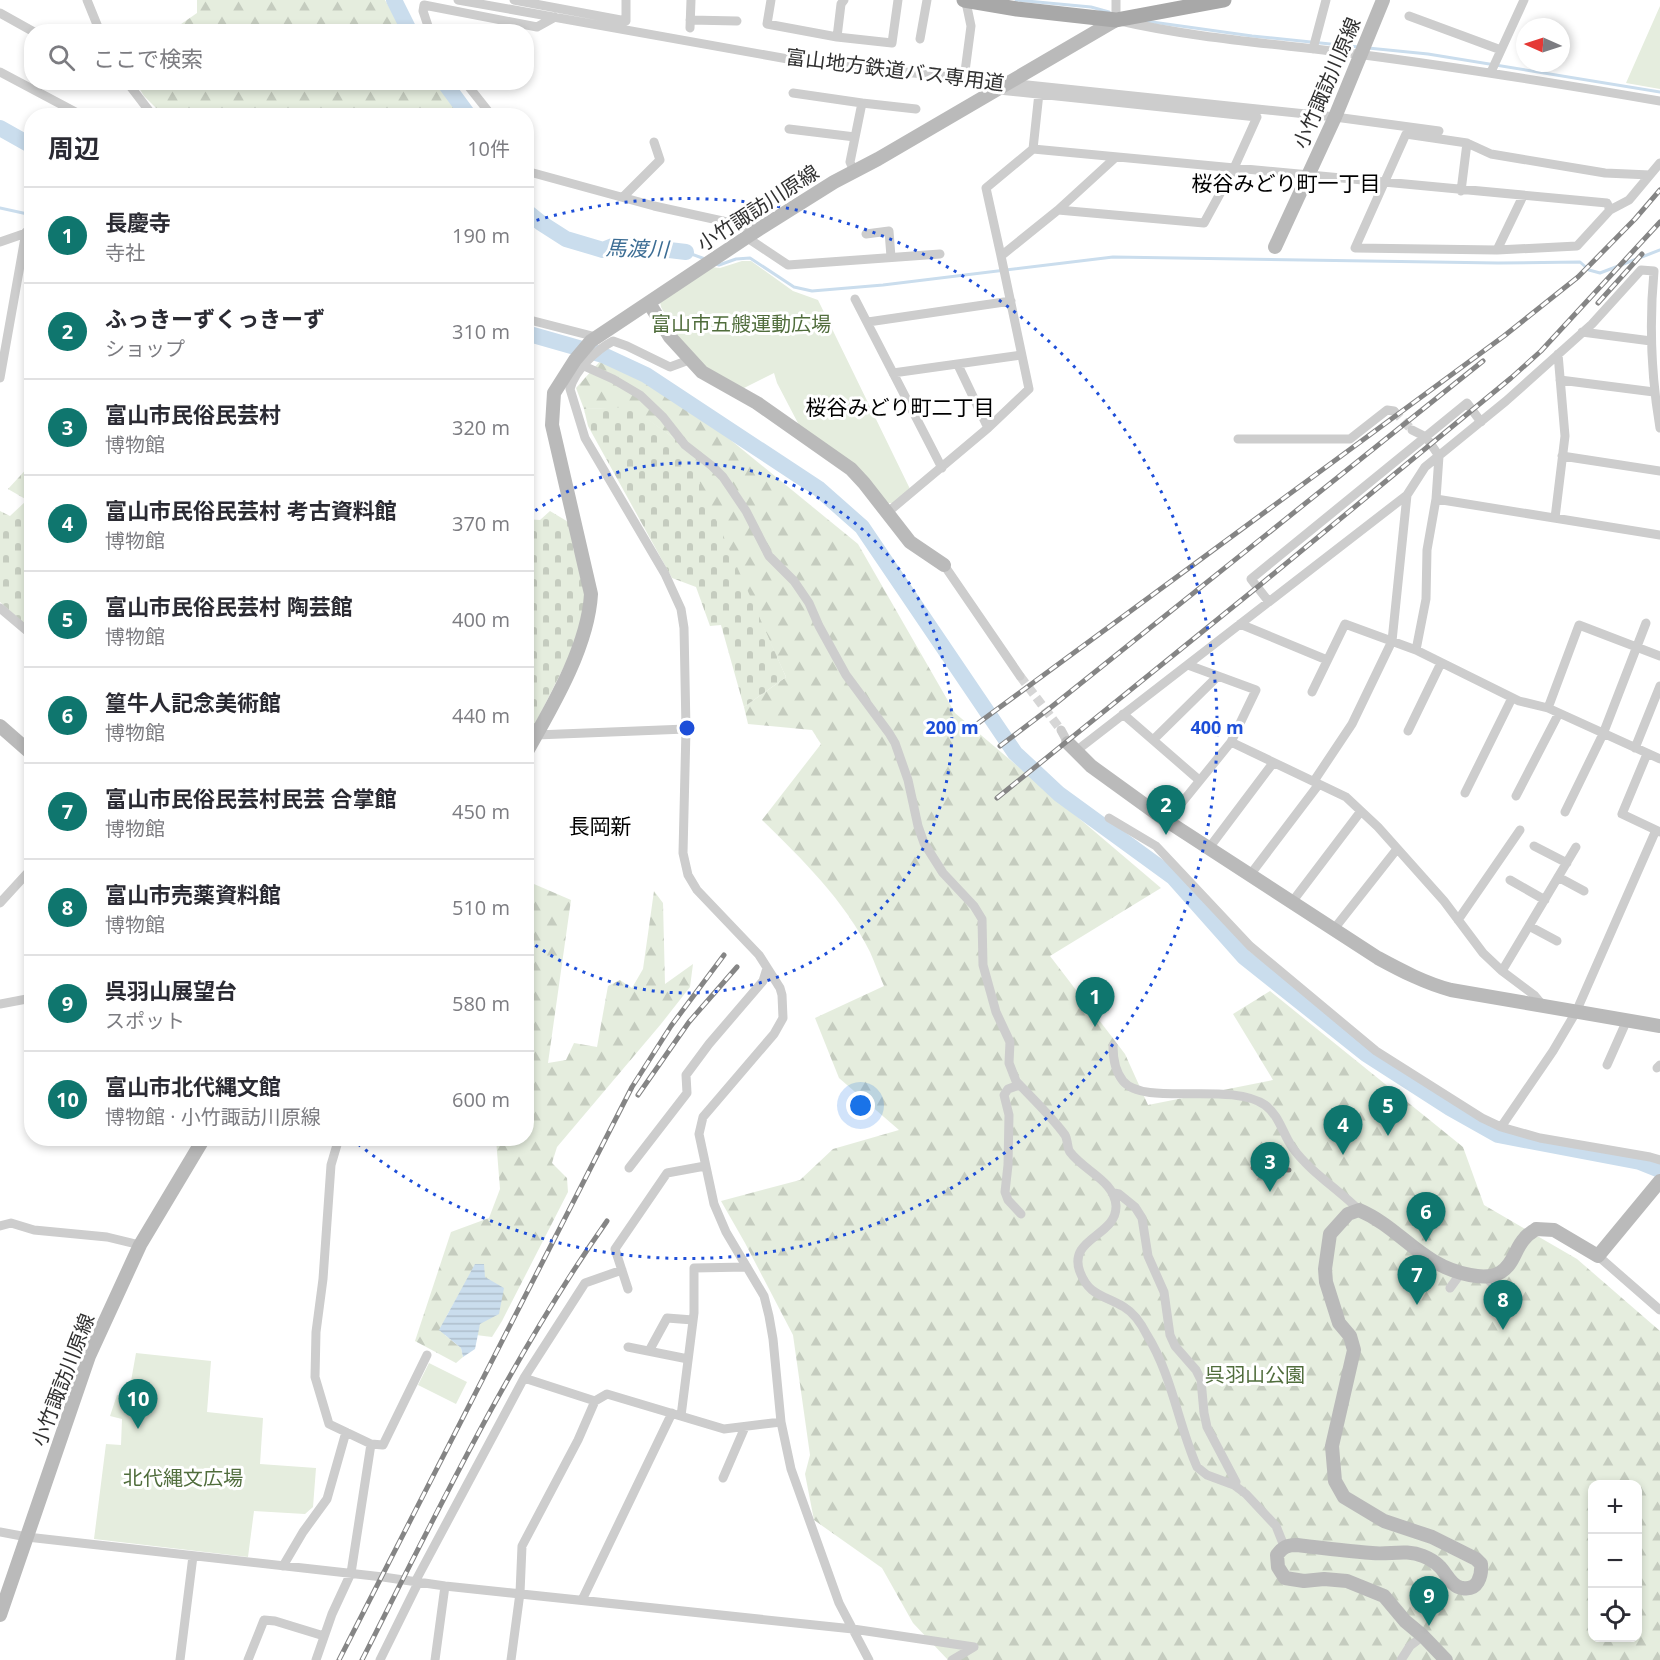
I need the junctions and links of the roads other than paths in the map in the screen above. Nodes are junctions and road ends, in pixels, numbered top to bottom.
1 (87, 0) edge
2 (458, 0) edge
3 (514, 0) edge
4 (626, 0) edge
5 (692, 0) edge
6 (771, 0) edge
7 (844, 0) edge
8 (898, 0) edge
9 (927, 0) edge
10 (966, 0) edge
11 (1116, 0) edge
12 (1224, 0) edge
13 (1326, 0) edge
14 (1383, 0) edge
15 (1524, 0) edge
16 (1205, 2) edge
17 (544, 4) edge
18 (1017, 5) edge
19 (0, 13) edge
20 (1408, 16) dead end
21 (555, 17) junction
22 (1116, 20) junction
23 (737, 21) dead end
24 (96, 24) edge
25 (427, 24) edge
26 (522, 24) edge
27 (24, 26) edge
28 (534, 26) edge
29 (837, 37) junction
30 (920, 39) dead end
31 (1313, 49) junction
32 (1501, 50) junction
33 (1361, 54) junction
34 (0, 72) edge
35 (1491, 72) junction
36 (964, 79) junction
37 (24, 85) edge
38 (1002, 87) junction
39 (34, 90) edge
40 (133, 90) edge
41 (471, 90) edge
42 (793, 93) dead end
43 (1039, 93) junction
44 (1660, 101) edge
45 (862, 103) junction
46 (68, 108) edge
47 (147, 108) edge
48 (486, 108) edge
49 (916, 109) dead end
50 (1335, 117) junction
51 (789, 129) dead end
52 (1439, 130) dead end
53 (855, 137) junction
54 (654, 142) dead end
55 (1467, 142) junction
56 (1033, 149) junction
57 (1116, 158) junction
58 (1660, 163) edge
59 (1234, 168) junction
60 (854, 171) junction
61 (534, 173) edge
62 (1650, 175) junction
63 (1308, 176) junction
64 (1385, 183) junction
65 (1461, 191) junction
66 (1523, 196) junction
67 (622, 197) junction
68 (1059, 210) junction
69 (1610, 210) junction
70 (759, 229) junction
71 (24, 234) edge
72 (866, 234) dead end
73 (746, 237) junction
74 (0, 242) edge
75 (1275, 247) dead end
76 (1497, 249) junction
77 (940, 254) dead end
78 (1001, 256) junction
79 (24, 257) edge
80 (891, 257) junction
81 (855, 299) dead end
82 (1011, 301) junction
83 (648, 303) junction
84 (534, 321) edge
85 (868, 322) junction
86 (1582, 332) junction
87 (593, 339) junction
88 (1651, 341) junction
89 (1558, 354) junction
90 (1022, 355) junction
91 (689, 360) junction
92 (580, 363) junction
93 (958, 365) junction
94 (893, 373) junction
95 (0, 378) edge
96 (1560, 380) junction
97 (1653, 392) junction
98 (1394, 411) dead end
99 (1481, 422) junction
100 (988, 428) junction
101 (1660, 428) edge
102 (1412, 430) tunnel mouth
103 (1426, 437) junction
104 (1238, 439) dead end
105 (1439, 456) junction
106 (1562, 456) junction
107 (942, 468) junction
108 (1660, 471) edge
109 (1407, 495) junction
110 (1436, 499) junction
111 (888, 512) junction
112 (1555, 518) junction
113 (1660, 535) edge
114 (944, 565) joint
115 (1269, 602) junction
116 (0, 608) edge
117 (1646, 623) dead end
118 (1240, 624) junction
119 (24, 628) edge
120 (1392, 641) junction
121 (1636, 649) junction
122 (1416, 650) junction
123 (1660, 656) edge
124 (1327, 660) junction
125 (1441, 663) junction
126 (1188, 664) junction
127 (1020, 676) tunnel mouth
128 (1218, 676) junction
129 (1660, 686) edge
130 (1312, 692) dead end
131 (1512, 698) junction
132 (1548, 708) junction
133 (1559, 713) junction
134 (1123, 714) junction
135 (0, 726) edge
136 (686, 729) junction
137 (1061, 730) tunnel mouth
138 (1408, 731) dead end
139 (1603, 734) junction
140 (536, 735) junction
141 (534, 739) edge
142 (1154, 740) junction
143 (1231, 742) junction
144 (24, 747) edge
145 (1072, 747) junction
146 (1635, 748) junction
147 (1647, 754) junction
148 (1660, 759) edge
149 (1273, 763) junction
150 (1199, 780) junction
151 (1317, 783) junction
152 (1465, 793) dead end
153 (1516, 796) dead end
154 (1360, 811) junction
155 (1565, 812) dead end
156 (1109, 818) dead end
157 (1167, 821) junction
158 (1520, 830) dead end
159 (1658, 831) edge
160 (1534, 846) dead end
161 (1576, 847) dead end
162 (1209, 848) junction
163 (1397, 849) junction
164 (1567, 863) junction
165 (1250, 875) junction
166 (24, 877) edge
167 (1558, 877) junction
168 (1510, 880) dead end
169 (1584, 891) dead end
170 (1545, 900) junction
171 (1292, 902) junction
172 (0, 903) edge
173 (1458, 920) junction
174 (1529, 926) junction
175 (1334, 929) junction
176 (1557, 941) dead end
177 (768, 968) junction
178 (1502, 971) junction
179 (24, 1000) edge
180 (0, 1004) edge
181 (1544, 1007) junction
182 (1576, 1012) junction
183 (1627, 1020) junction
184 (1660, 1026) edge
185 (1113, 1046) dead end
186 (1607, 1065) dead end
187 (1019, 1084) junction
188 (1501, 1127) junction
189 (199, 1146) edge
190 (337, 1146) edge
191 (1660, 1160) edge
192 (705, 1166) junction
193 (629, 1168) dead end
194 (1659, 1182) edge
195 (1114, 1193) junction
196 (1359, 1210) junction
197 (1021, 1214) dead end
198 (0, 1226) edge
199 (140, 1245) junction
200 (1598, 1256) junction
201 (747, 1267) junction
202 (622, 1270) junction
203 (1461, 1273) junction
204 (1486, 1277) junction
205 (1450, 1288) dead end
206 (1496, 1288) dead end
207 (628, 1289) dead end
208 (1660, 1310) edge
209 (693, 1320) junction
210 (628, 1347) dead end
211 (649, 1351) junction
212 (427, 1355) dead end
213 (688, 1359) junction
214 (524, 1378) junction
215 (595, 1401) junction
216 (676, 1414) junction
217 (780, 1422) junction
218 (745, 1427) junction
219 (346, 1432) junction
220 (371, 1444) junction
221 (723, 1478) dead end
222 (1234, 1485) junction
223 (0, 1532) edge
224 (27, 1537) junction
225 (1284, 1546) junction
226 (193, 1556) junction
227 (284, 1566) junction
228 (351, 1574) junction
229 (416, 1582) junction
230 (445, 1586) junction
231 (520, 1593) junction
232 (582, 1600) junction
233 (0, 1615) edge
234 (853, 1629) junction
235 (324, 1636) junction
236 (1423, 1636) junction
237 (180, 1660) edge
238 (248, 1660) edge
239 (316, 1660) edge
240 (380, 1660) edge
241 (435, 1660) edge
242 (511, 1660) edge
243 (869, 1660) edge
244 (952, 1660) edge
245 (1401, 1660) edge
246 (1446, 1660) edge

1 - 24 street
2 - 21 street, 富山地方鉄道バス専用道
3 - 17 street
4 - 17 street
5 - 23 street
6 - 29 street
7 - 29 street
8 - 29 street
9 - 30 street
10 - 18 main road
10 - 36 street
11 - 22 street
12 - 16 main road
13 - 31 street
14 - 33 street, 小竹諏訪川原線
15 - 32 street
16 - 22 main road
18 - 22 main road
19 - 27 street
20 - 32 street
21 - 28 street
21 - 36 street, 富山地方鉄道バス専用道
22 - 31 street
22 - 38 street, 小竹諏訪川原線
25 - 26 street
31 - 33 street
32 - 35 street
33 - 35 street
33 - 50 street, 小竹諏訪川原線
34 - 37 street
35 - 44 street
36 - 38 street, 富山地方鉄道バス専用道
38 - 43 street
38 - 50 street, 富山地方鉄道バス専用道
38 - 60 street, 小竹諏訪川原線
39 - 46 street
40 - 47 street
41 - 48 street
42 - 45 street
43 - 56 street
43 - 59 street
45 - 49 street
45 - 53 street
50 - 52 street, 富山地方鉄道バス専用道
50 - 63 street, 小竹諏訪川原線
51 - 53 street
53 - 60 street
54 - 67 street
55 - 62 street
55 - 64 street
55 - 65 street
56 - 57 street
56 - 78 street
57 - 59 street
57 - 68 street
58 - 62 street
59 - 63 street
59 - 68 street
60 - 70 street, 小竹諏訪川原線
61 - 67 street
62 - 69 street
63 - 64 street
63 - 75 street, 小竹諏訪川原線
64 - 65 street
64 - 76 street
65 - 66 street
66 - 69 street
66 - 76 street
67 - 70 street
68 - 78 street
69 - 76 street
70 - 73 street, 小竹諏訪川原線
71 - 74 street
72 - 80 street
73 - 80 street
73 - 83 street, 小竹諏訪川原線
77 - 80 street
78 - 82 street
79 - 95 street
81 - 85 street
82 - 85 street
82 - 90 street
83 - 87 street, 小竹諏訪川原線
83 - 91 street
84 - 87 street
85 - 94 street
86 - 88 street
86 - 88 street
86 - 89 street
87 - 92 street, 小竹諏訪川原線
88 - 97 street
89 - 96 street
89 - 99 street
90 - 93 street
90 - 100 street
91 - 92 street
91 - 111 street
92 - 136 street
92 - 140 street, 小竹諏訪川原線
92 - 187 street
93 - 94 street
93 - 100 street
94 - 107 street
96 - 97 street
96 - 106 street
97 - 101 street
98 - 104 street
99 - 103 street
99 - 105 street
100 - 107 street
102 - 103 street
103 - 105 street
103 - 115 street
105 - 109 street
105 - 110 street
106 - 108 street
106 - 112 street
107 - 111 street
109 - 115 street
109 - 120 street
110 - 112 street
110 - 122 street
111 - 114 street
112 - 113 street
114 - 127 street
115 - 118 street
116 - 119 street
117 - 121 street
118 - 124 street
118 - 126 street
120 - 122 street
120 - 124 street
120 - 151 street
121 - 123 street
121 - 132 street
121 - 139 street
122 - 125 street
124 - 130 street
125 - 131 street
125 - 138 street
126 - 128 street
126 - 134 street
128 - 142 street
128 - 143 street
129 - 146 street
131 - 132 street
131 - 152 street
132 - 133 street
133 - 139 street
133 - 153 street
134 - 142 street
134 - 145 street
135 - 144 street
136 - 140 street
136 - 177 street
137 - 145 street
139 - 146 street
139 - 155 street
140 - 141 street, 小竹諏訪川原線
142 - 150 street
143 - 149 street
143 - 150 street
145 - 157 street
146 - 147 street
147 - 148 street
147 - 159 street
149 - 151 street
149 - 162 street
150 - 157 street
151 - 154 street
151 - 165 street
154 - 163 street
154 - 171 street
156 - 188 street
157 - 162 street
158 - 173 street
159 - 182 street
160 - 164 street
161 - 164 street
162 - 165 street
163 - 173 street
163 - 175 street
164 - 167 street
165 - 171 street
166 - 172 street
167 - 169 street
167 - 170 street
168 - 170 street
170 - 174 street
171 - 175 street
173 - 178 street
174 - 176 street
174 - 178 street
175 - 181 street
177 - 192 street
177 - 193 street
178 - 181 street
179 - 180 street
181 - 182 street
182 - 183 street
182 - 188 street
183 - 184 street
183 - 186 street
185 - 196 street
187 - 195 street
187 - 197 street
188 - 191 street
189 - 199 street, 小竹諏訪川原線
190 - 219 street
192 - 201 street
192 - 202 street
194 - 200 street
195 - 222 street
195 - 222 street
196 - 203 street
196 - 225 street
198 - 199 street
199 - 224 street, 小竹諏訪川原線
200 - 204 street
200 - 208 street
201 - 209 street
201 - 217 street
202 - 207 street
202 - 214 street
203 - 204 street
203 - 205 street
204 - 206 street
209 - 211 street
209 - 213 street
210 - 211 street
211 - 213 street
212 - 220 street
213 - 216 street
214 - 215 street
214 - 229 street
215 - 216 street
215 - 231 street
216 - 218 street
216 - 232 street
217 - 218 street
217 - 234 street
218 - 221 street
219 - 220 street
219 - 227 street
220 - 228 street
222 - 225 street
223 - 224 street
224 - 226 street
224 - 233 street, 小竹諏訪川原線
225 - 236 street
226 - 227 street
226 - 237 street
227 - 228 street
228 - 229 street
228 - 235 street
229 - 230 street
229 - 240 street
230 - 231 street
230 - 241 street
231 - 232 street
231 - 242 street
232 - 234 street
234 - 243 street
234 - 244 street
235 - 238 street
235 - 239 street
236 - 245 street
236 - 246 street

